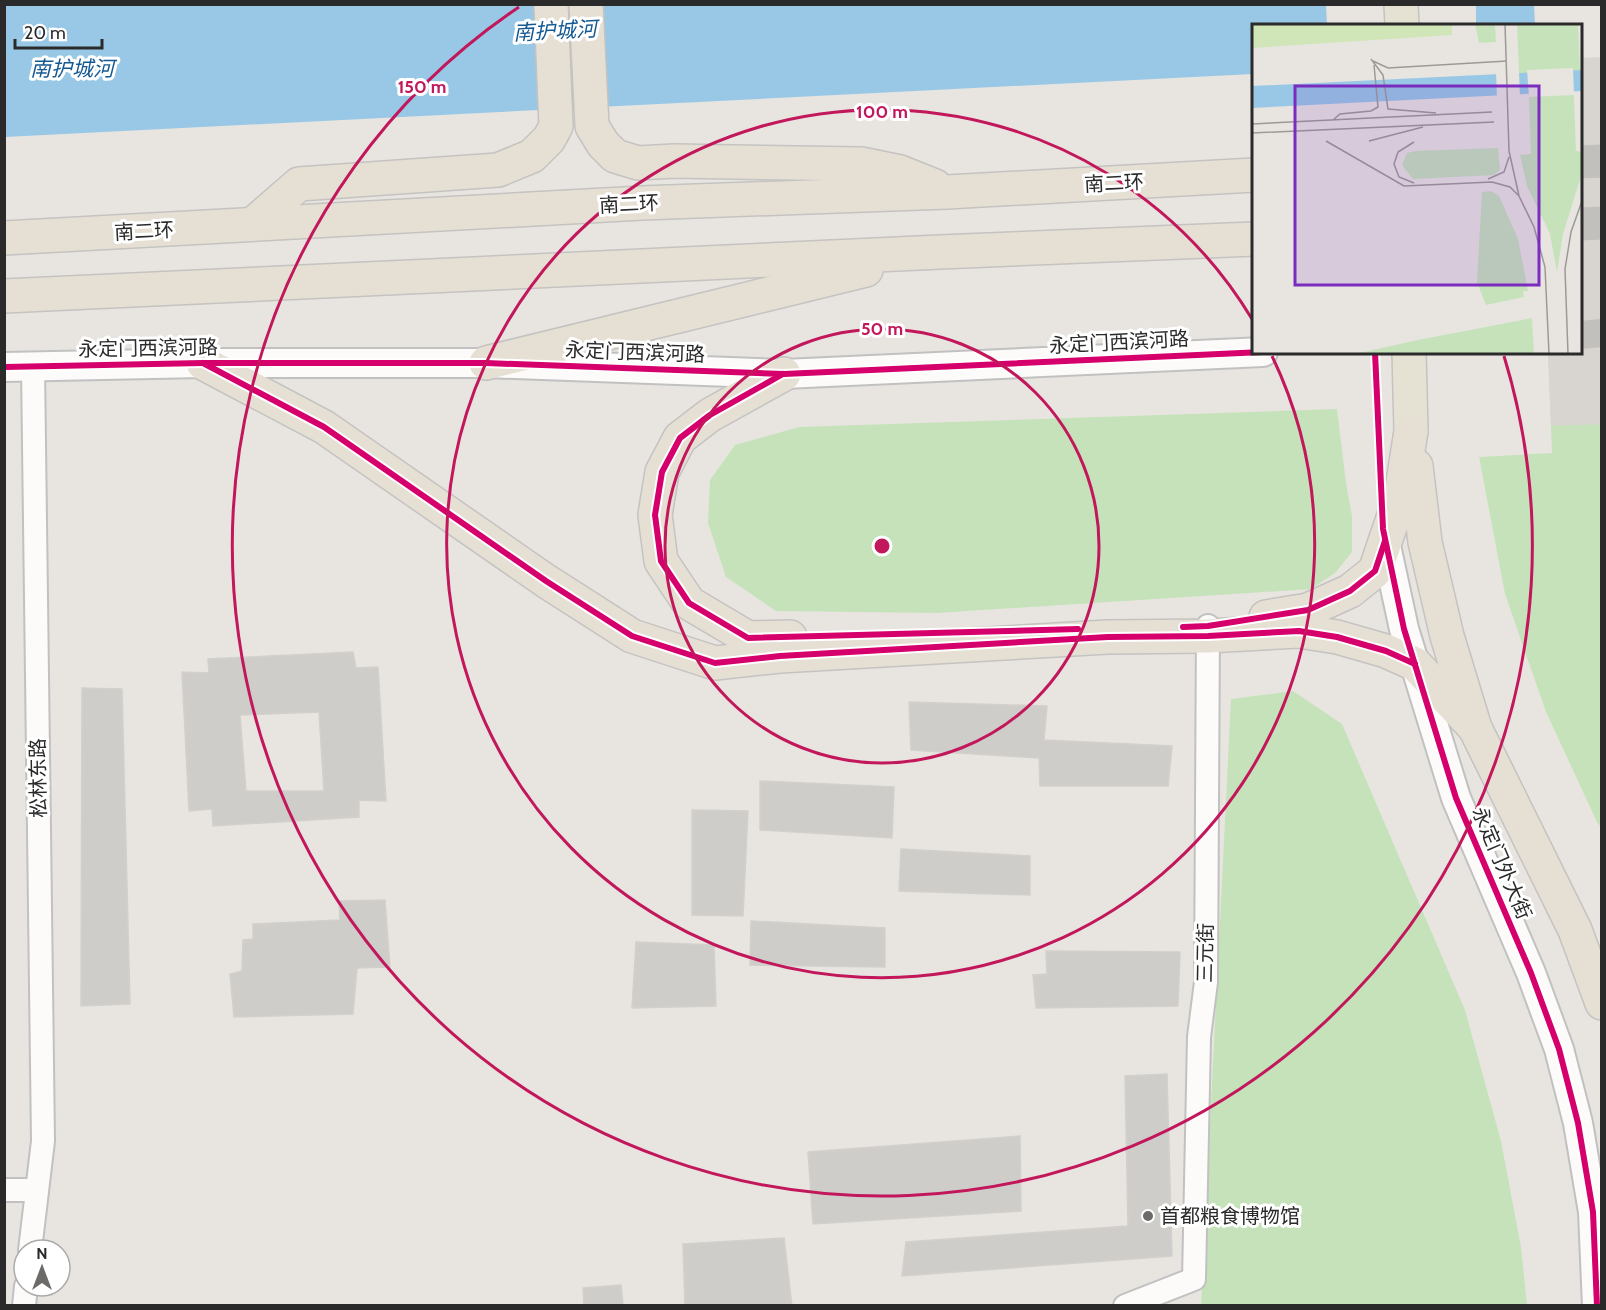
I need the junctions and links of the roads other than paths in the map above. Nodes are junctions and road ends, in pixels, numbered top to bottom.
1 (551, 4) edge
2 (586, 4) edge
3 (1401, 4) edge
4 (1402, 24) edge
5 (1252, 175) edge
6 (947, 192) junction
7 (253, 225) junction
8 (4, 238) edge
9 (1252, 239) edge
10 (940, 252) junction
11 (4, 296) edge
12 (1252, 353) edge
13 (1409, 354) edge
14 (203, 363) junction
15 (486, 363) junction
16 (33, 366) junction
17 (4, 367) edge
18 (784, 374) junction
19 (1411, 431) junction
20 (1385, 541) junction
21 (1208, 631) junction
22 (1415, 664) junction
23 (1475, 728) junction
24 (1602, 1003) edge
25 (4, 1190) edge
26 (37, 1190) junction
27 (31, 1238) edge
28 (1125, 1305) edge
29 (1597, 1305) edge

1 - 7 highway
2 - 6 highway
3 - 4 main road
5 - 6 highway, 南二环
6 - 7 highway, 南二环
7 - 8 highway, 南二环
9 - 10 highway
10 - 11 highway
10 - 15 highway
12 - 18 street, 永定门西滨河路
13 - 19 main road
14 - 15 street, 永定门西滨河路
14 - 16 street, 永定门西滨河路
14 - 21 highway
15 - 18 street, 永定门西滨河路
16 - 17 street, 永定门西滨河路
16 - 26 street, 松林东路
18 - 21 highway
19 - 20 highway
19 - 23 highway, 永定门外大街
20 - 21 highway
20 - 22 street, 永定门外大街
21 - 22 highway
21 - 28 street, 三元街
22 - 23 highway
22 - 29 street, 永定门外大街
23 - 24 highway, 永定门外大街
25 - 26 street
26 - 27 street, 松林东路

